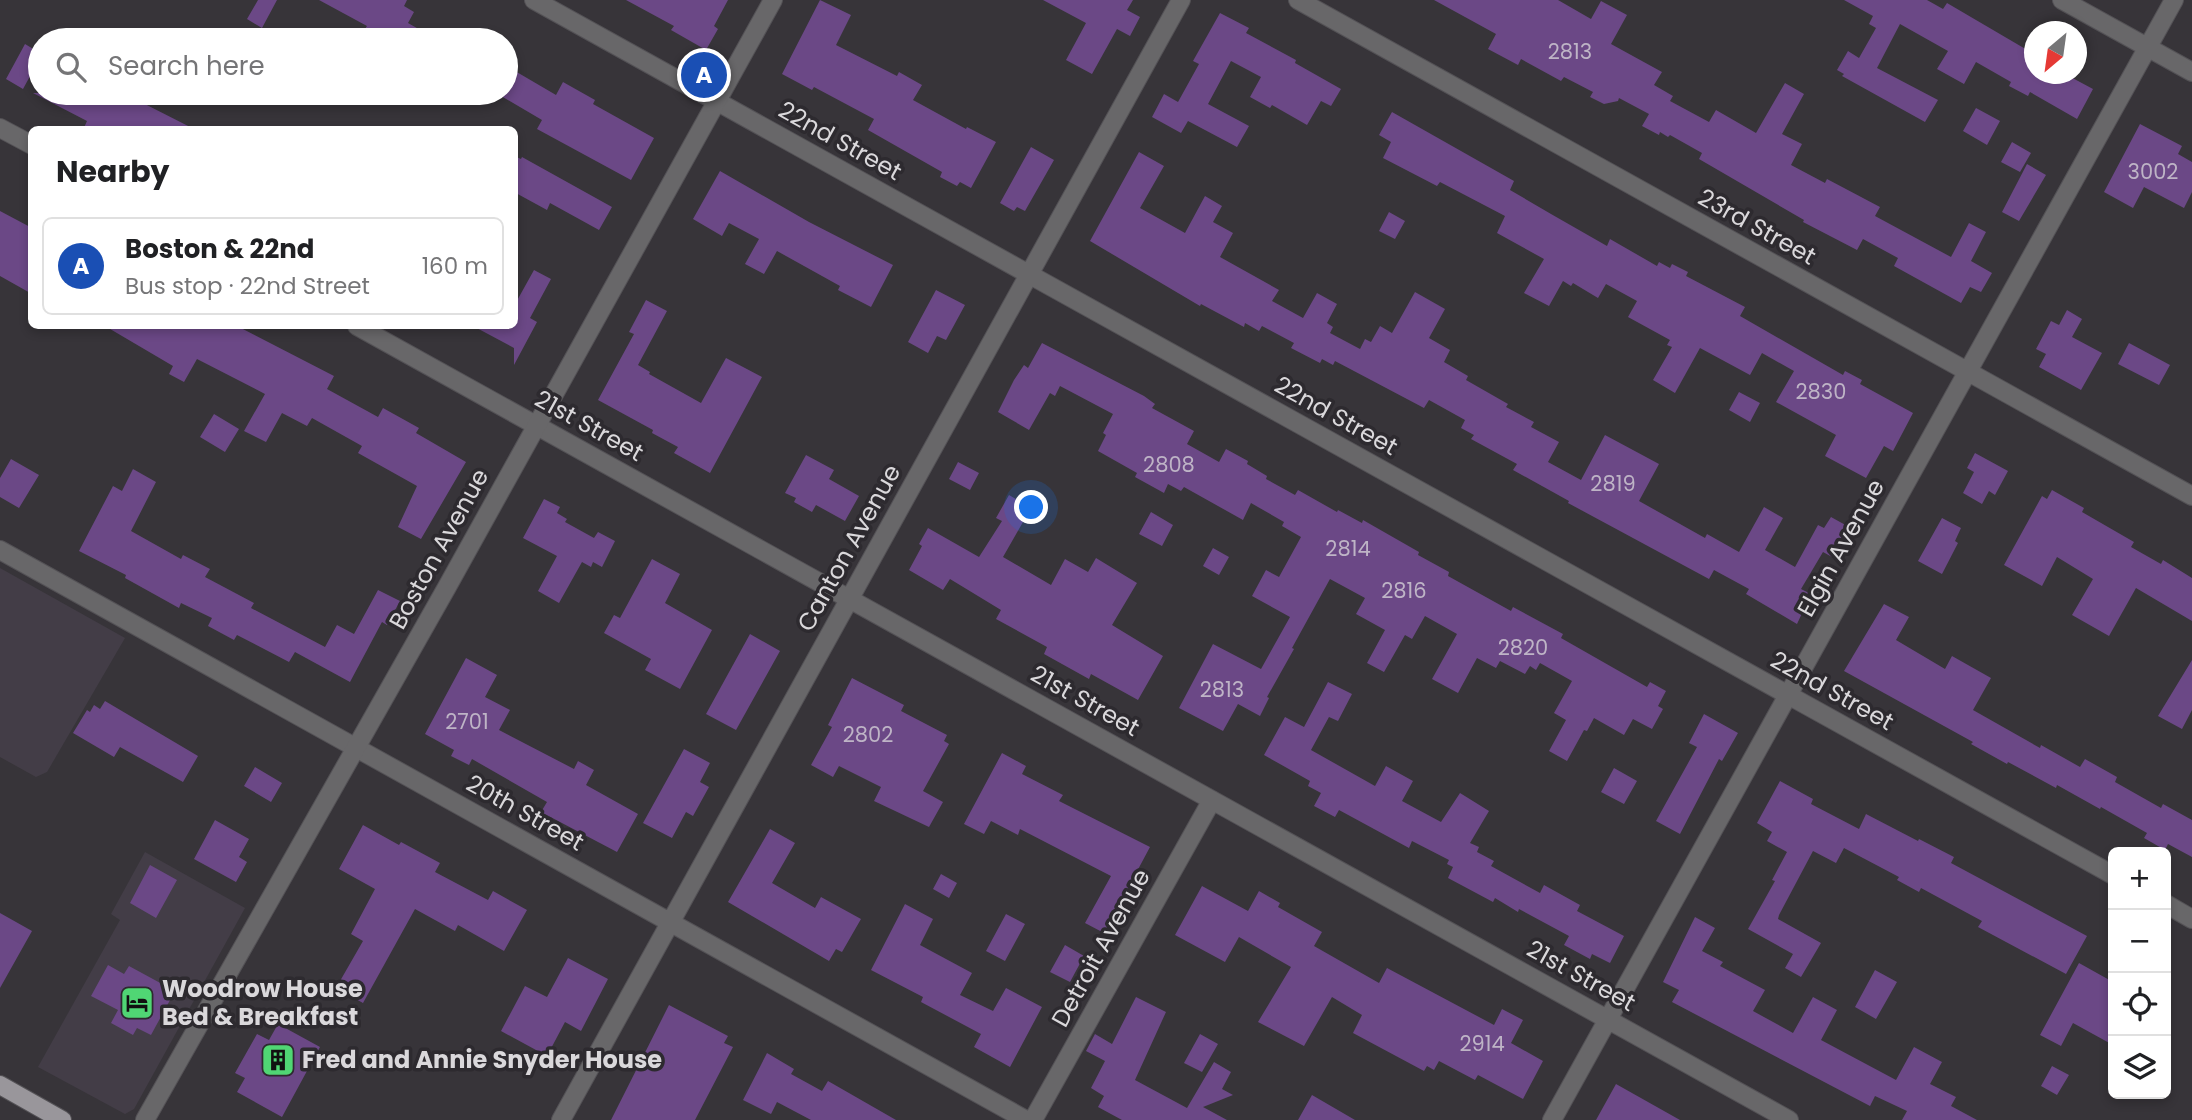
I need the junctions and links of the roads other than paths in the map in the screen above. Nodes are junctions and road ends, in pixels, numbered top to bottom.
1 (534, 0) edge
2 (773, 0) edge
3 (1181, 0) edge
4 (1298, 0) edge
5 (2062, 0) edge
6 (2174, 0) edge
7 (2148, 48) junction
8 (2192, 72) edge
9 (717, 101) junction
10 (0, 128) edge
11 (28, 143) edge
12 (1029, 274) junction
13 (362, 329) edge
14 (1967, 371) junction
15 (536, 425) junction
16 (2192, 496) edge
17 (0, 550) edge
18 (849, 599) junction
19 (1788, 695) junction
20 (356, 747) junction
21 (1212, 800) junction
22 (2108, 872) edge
23 (2171, 907) edge
24 (2192, 919) edge
25 (670, 922) junction
26 (1608, 1019) junction
27 (0, 1085) edge
28 (62, 1120) edge
29 (145, 1120) edge
30 (561, 1120) edge
31 (1026, 1120) edge
32 (1033, 1120) edge
33 (1552, 1120) edge
34 (1789, 1120) edge

1 - 9 street, 22nd Street
2 - 9 street, Boston Avenue
3 - 12 street, Canton Avenue
4 - 14 street, 23rd Street
5 - 7 street
6 - 7 street, Elgin Avenue
7 - 8 street
7 - 14 street, Elgin Avenue
9 - 12 street, 22nd Street
9 - 15 street, Boston Avenue
10 - 11 street
12 - 18 street, Canton Avenue
12 - 19 street, 22nd Street
13 - 15 street, 21st Street
14 - 16 street, 23rd Street
14 - 19 street, Elgin Avenue
15 - 18 street, 21st Street
15 - 20 street, Boston Avenue
17 - 20 street, 20th Street
18 - 21 street, 21st Street
18 - 25 street, Canton Avenue
19 - 22 street, 22nd Street
19 - 26 street, Elgin Avenue
20 - 25 street, 20th Street
20 - 29 street, Boston Avenue
21 - 26 street, 21st Street
21 - 32 street, Detroit Avenue
23 - 24 street
25 - 30 street, Canton Avenue
25 - 31 street, 20th Street
26 - 33 street, Elgin Avenue
26 - 34 street, 21st Street
27 - 28 main road

